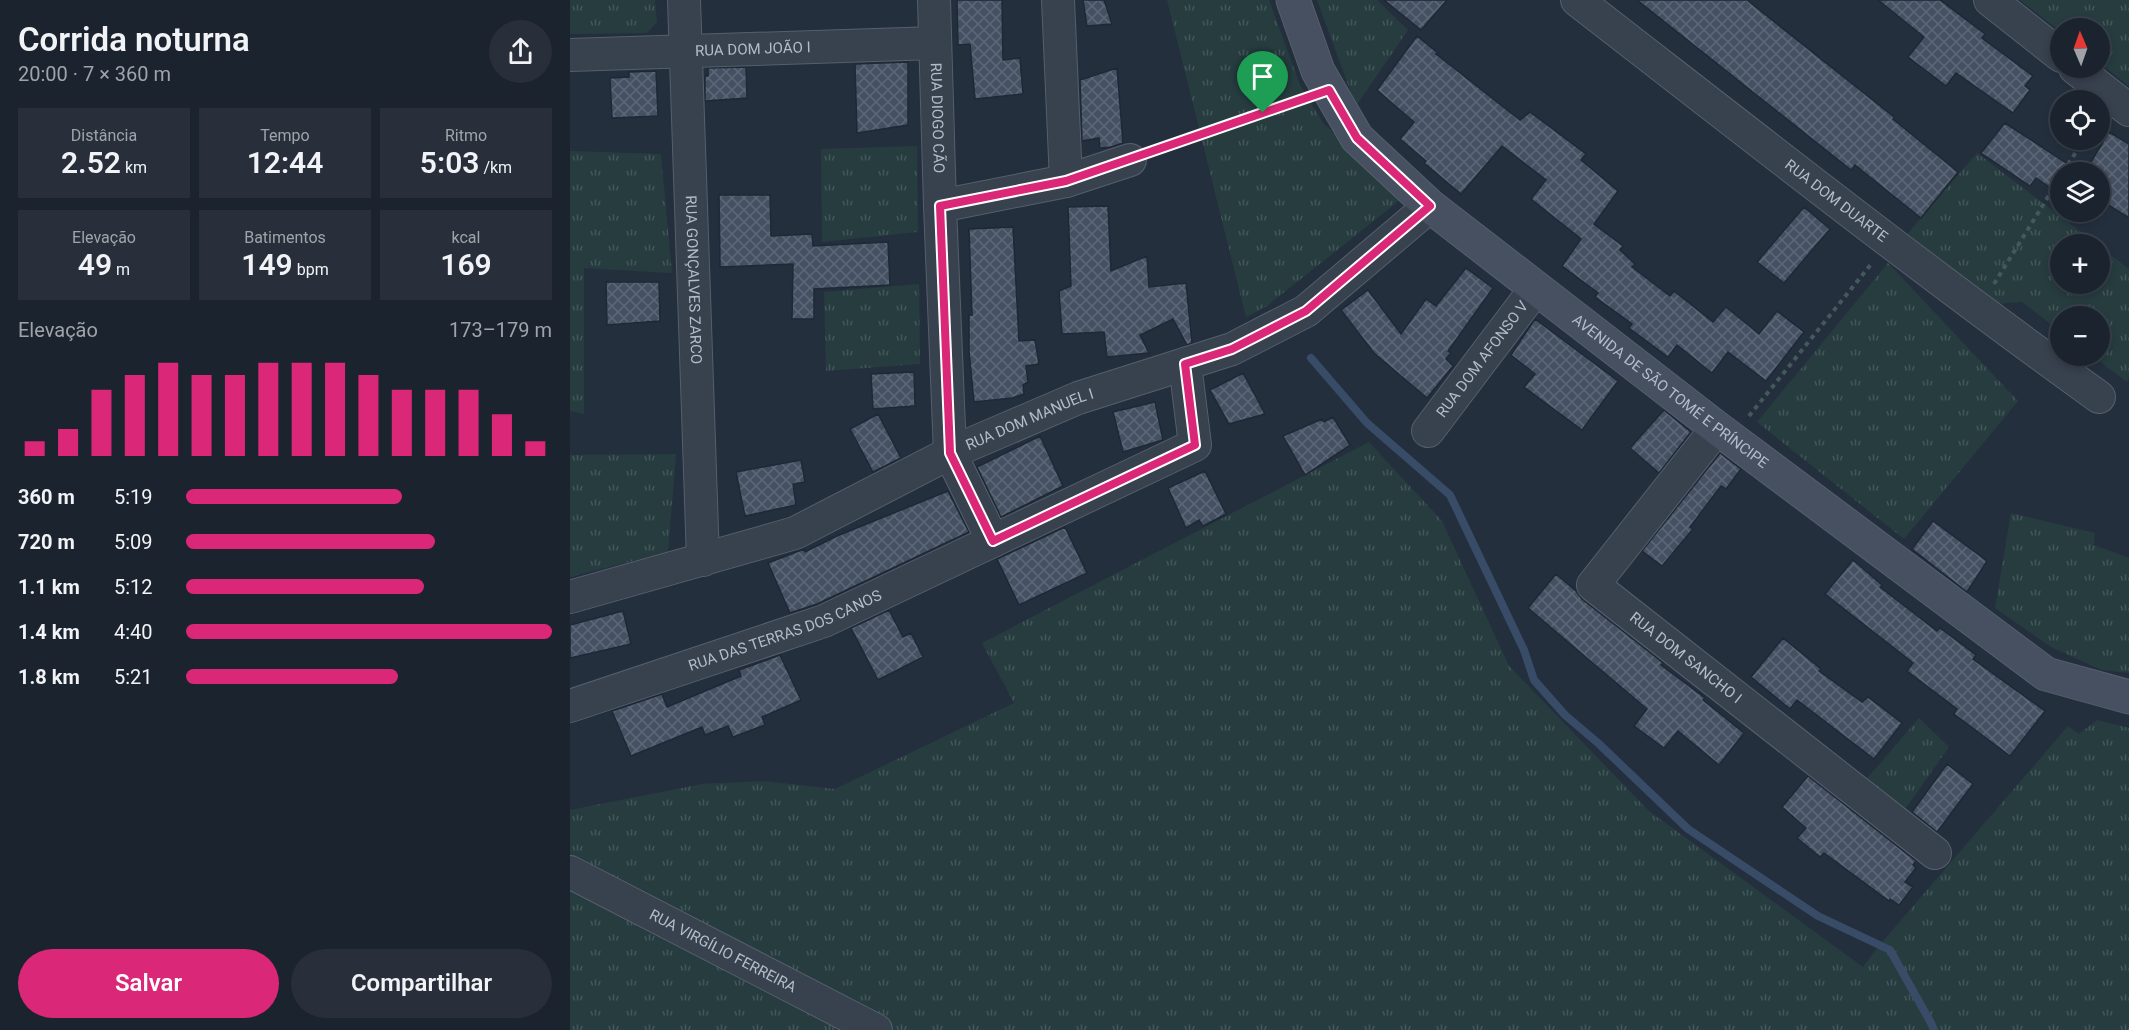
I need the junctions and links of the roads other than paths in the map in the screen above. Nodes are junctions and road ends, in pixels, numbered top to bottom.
1 (684, 0) edge
2 (934, 0) edge
3 (1058, 0) edge
4 (1293, 0) edge
5 (1577, 0) edge
6 (1990, 0) edge
7 (935, 43) junction
8 (2050, 47) edge
9 (686, 51) junction
10 (570, 56) edge
11 (2088, 78) edge
12 (2129, 110) edge
13 (1130, 160) road end
14 (1066, 181) junction
15 (940, 206) junction
16 (1430, 206) junction
17 (1536, 288) junction
18 (1185, 364) junction
19 (2099, 397) dead end
20 (1428, 432) dead end
21 (1724, 433) junction
22 (950, 453) junction
23 (993, 541) junction
24 (703, 560) junction
25 (570, 597) edge
26 (2129, 697) edge
27 (570, 706) edge
28 (1935, 853) dead end
29 (570, 872) edge
30 (876, 1030) edge

1 - 9 street, RUA GONÇALVES ZARCO
2 - 7 street, RUA DIOGO CÃO
3 - 14 street
4 - 16 street, AVENIDA DE SÃO TOMÉ E PRÍNCIPE
5 - 19 street, RUA DOM DUARTE
6 - 8 street
7 - 9 street, RUA DOM JOÃO I
7 - 15 street, RUA DIOGO CÃO
9 - 10 street, RUA DOM JOÃO I
9 - 24 street, RUA GONÇALVES ZARCO
11 - 12 street
13 - 14 street
14 - 15 street
15 - 22 street, RUA DIOGO CÃO
16 - 17 street, AVENIDA DE SÃO TOMÉ E PRÍNCIPE
16 - 18 street, RUA DOM MANUEL I
17 - 20 street, RUA DOM AFONSO V
17 - 21 street, AVENIDA DE SÃO TOMÉ E PRÍNCIPE
18 - 22 street, RUA DOM MANUEL I
18 - 23 street, RUA DAS TERRAS DOS CANOS
21 - 26 street, AVENIDA DE SÃO TOMÉ E PRÍNCIPE
21 - 28 street, RUA DOM SANCHO I
22 - 23 street
22 - 24 street, RUA DOM MANUEL I
23 - 27 street, RUA DAS TERRAS DOS CANOS
24 - 25 street, RUA DOM MANUEL I
29 - 30 street, RUA VIRGÍLIO FERREIRA

